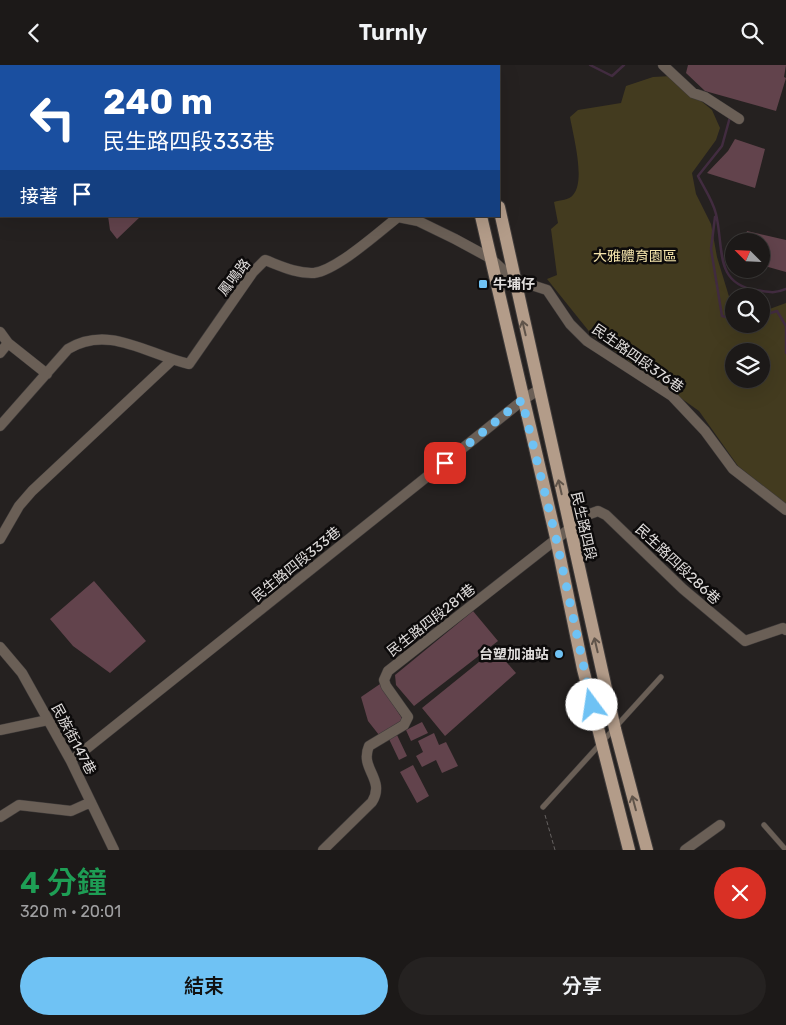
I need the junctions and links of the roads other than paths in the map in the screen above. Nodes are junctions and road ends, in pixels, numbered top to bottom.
1 (663, 65) edge
2 (739, 119) dead end
3 (500, 212) edge
4 (482, 217) edge
5 (490, 258) junction
6 (513, 279) junction
7 (0, 332) edge
8 (8, 343) junction
9 (0, 353) edge
10 (172, 360) junction
11 (47, 374) junction
12 (538, 390) junction
13 (522, 400) junction
14 (0, 426) edge
15 (786, 510) edge
16 (570, 529) junction
17 (556, 538) junction
18 (0, 539) edge
19 (786, 630) edge
20 (0, 647) edge
21 (661, 677) dead end
22 (48, 720) junction
23 (615, 729) junction
24 (0, 730) edge
25 (602, 742) junction
26 (71, 761) junction
27 (91, 802) junction
28 (543, 807) road end
29 (0, 817) edge
30 (720, 825) dead end
31 (764, 825) dead end
32 (687, 849) edge
33 (114, 850) edge
34 (323, 850) edge
35 (629, 850) edge
36 (647, 850) edge
37 (786, 850) edge

1 - 2 street
3 - 6 main road, 民生路四段
4 - 5 main road
5 - 6 street, 鳳鳴路
5 - 10 street, 鳳鳴路
5 - 13 main road
12 -> 6 main road, 民生路四段
6 - 15 street, 民生路四段376巷
7 - 8 street
8 - 9 street
8 - 11 street
10 - 11 street
10 - 18 street
11 - 14 street
12 - 13 street, 民生路四段333巷
16 -> 12 main road, 民生路四段
13 - 17 main road
13 - 26 street, 民生路四段333巷
16 - 17 street, 民生路四段286巷
16 - 19 street, 民生路四段286巷
23 -> 16 main road, 民生路四段
17 - 25 main road
17 - 34 street, 民生路四段281巷
20 - 22 street, 民族街147巷
21 - 23 lane
22 - 24 street
22 - 26 street, 民族街147巷
23 - 25 lane
36 -> 23 main road, 民生路四段
25 - 28 lane
25 - 35 main road
26 - 27 street, 民族街147巷
27 - 29 street
27 - 33 street, 民族街147巷
30 - 32 street
31 - 37 lane

